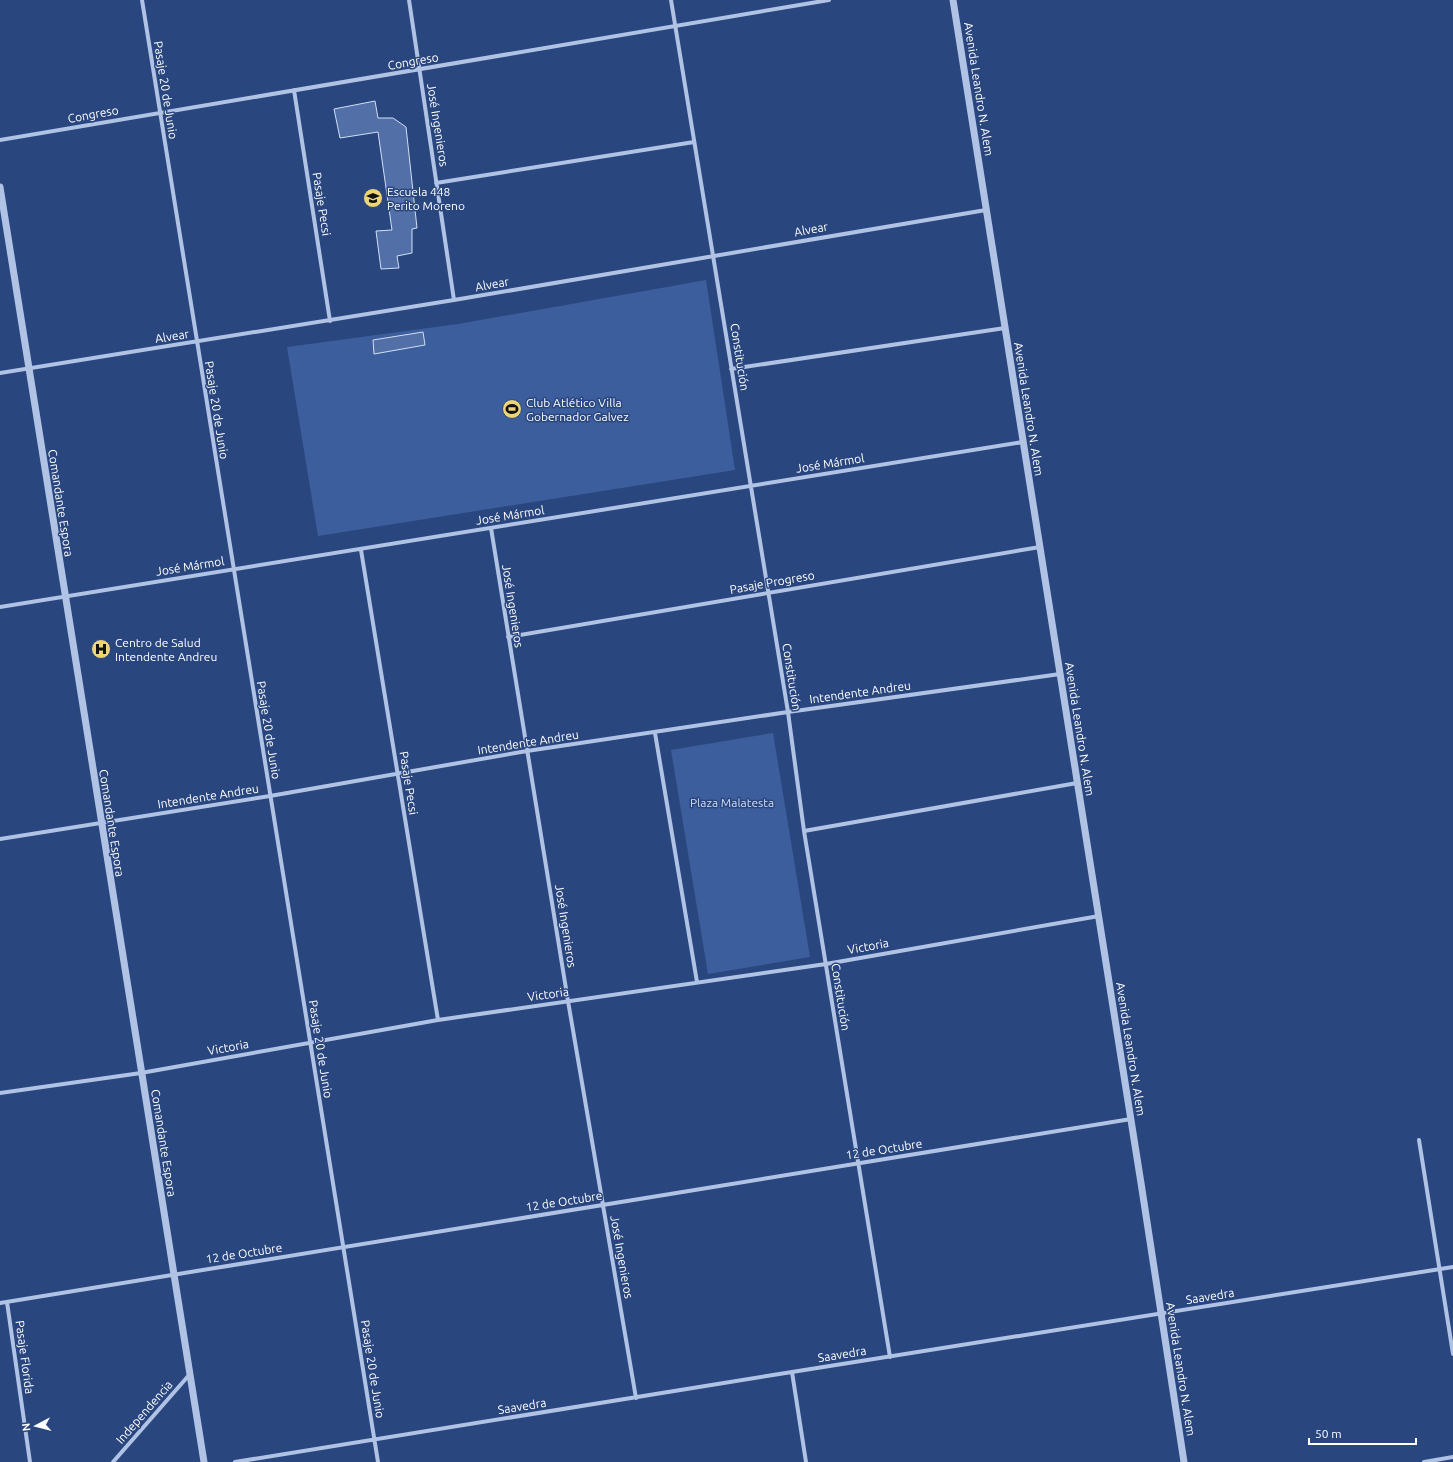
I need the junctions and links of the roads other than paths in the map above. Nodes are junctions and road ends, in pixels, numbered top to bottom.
1 (142, 0) edge
2 (408, 0) edge
3 (671, 0) edge
4 (829, 0) edge
5 (953, 0) edge
6 (675, 26) junction
7 (419, 70) junction
8 (294, 90) junction
9 (160, 113) junction
10 (0, 140) edge
11 (694, 142) junction
12 (436, 183) junction
13 (0, 187) edge
14 (986, 210) junction
15 (713, 256) junction
16 (454, 300) junction
17 (330, 321) junction
18 (1005, 328) junction
19 (196, 342) junction
20 (29, 368) junction
21 (732, 369) junction
22 (0, 373) edge
23 (1023, 442) junction
24 (750, 486) junction
25 (490, 528) junction
26 (1040, 547) junction
27 (361, 550) junction
28 (233, 569) junction
29 (768, 593) junction
30 (65, 597) junction
31 (0, 607) edge
32 (508, 637) junction
33 (1060, 674) junction
34 (788, 712) junction
35 (655, 733) junction
36 (527, 751) junction
37 (397, 774) junction
38 (1078, 783) junction
39 (270, 796) junction
40 (101, 822) junction
41 (804, 831) junction
42 (0, 839) edge
43 (1099, 916) junction
44 (826, 964) junction
45 (697, 982) junction
46 (568, 1001) junction
47 (438, 1020) junction
48 (310, 1043) junction
49 (141, 1073) junction
50 (0, 1093) edge
51 (1131, 1119) junction
52 (1419, 1140) dead end
53 (858, 1163) junction
54 (603, 1205) junction
55 (343, 1247) junction
56 (1453, 1267) edge
57 (1440, 1269) junction
58 (174, 1274) junction
59 (7, 1302) junction
60 (0, 1303) edge
61 (1162, 1313) junction
62 (1453, 1354) edge
63 (890, 1357) junction
64 (792, 1372) junction
65 (190, 1374) junction
66 (636, 1398) junction
67 (375, 1440) junction
68 (1453, 1457) edge
69 (30, 1462) edge
70 (113, 1462) edge
71 (204, 1462) edge
72 (235, 1462) edge
73 (378, 1462) edge
74 (806, 1462) edge
75 (1184, 1462) edge
76 (1424, 1462) edge

1 - 9 street, Pasaje 20 de Junio
2 - 7 street, José Ingenieros
3 - 6 street, Constitución
4 - 6 street, Congreso
5 - 14 street, Avenida Leandro N. Alem
6 - 7 street, Congreso
6 - 11 street, Constitución
7 - 8 street, Congreso
7 - 12 street, José Ingenieros
8 - 9 street, Congreso
8 - 17 street, Pasaje Pecsi
9 - 10 street, Congreso
9 - 19 street, Pasaje 20 de Junio
11 - 12 street
11 - 15 street, Constitución
12 - 16 street, José Ingenieros
13 - 20 street, Comandante Espora
14 - 15 street, Alvear
14 - 18 street, Avenida Leandro N. Alem
15 - 16 street, Alvear
15 - 21 street, Constitución
16 - 17 street, Alvear
17 - 19 street, Alvear
18 - 21 street
18 - 23 street, Avenida Leandro N. Alem
19 - 20 street, Alvear
19 - 28 street, Pasaje 20 de Junio
20 - 22 street, Alvear
20 - 30 street, Comandante Espora
21 - 24 street, Constitución
23 - 24 street, José Mármol
23 - 26 street, Avenida Leandro N. Alem
24 - 25 street, José Mármol
24 - 29 street, Constitución
25 - 27 street, José Mármol
25 - 32 street, José Ingenieros
26 - 29 street, Pasaje Progreso
26 - 33 street, Avenida Leandro N. Alem
27 - 28 street, José Mármol
27 - 37 street, Pasaje Pecsi
28 - 30 street, José Mármol
28 - 39 street, Pasaje 20 de Junio
29 - 32 street, Pasaje Progreso
29 - 34 street, Constitución
30 - 31 street, José Mármol
30 - 40 street, Comandante Espora
32 - 36 street, José Ingenieros
33 - 34 street, Intendente Andreu
33 - 38 street, Avenida Leandro N. Alem
34 - 35 street, Intendente Andreu
34 - 41 street, Constitución
35 - 36 street, Intendente Andreu
35 - 45 street
36 - 37 street, Intendente Andreu
36 - 46 street, José Ingenieros
37 - 39 street, Intendente Andreu
37 - 47 street, Pasaje Pecsi
38 - 41 street
38 - 43 street, Avenida Leandro N. Alem
39 - 40 street, Intendente Andreu
39 - 48 street, Pasaje 20 de Junio
40 - 42 street, Intendente Andreu
40 - 49 street, Comandante Espora
41 - 44 street, Constitución
43 - 44 street, Victoria
43 - 51 street, Avenida Leandro N. Alem
44 - 45 street, Victoria
44 - 53 street, Constitución
45 - 46 street, Victoria
46 - 47 street, Victoria
46 - 54 street, José Ingenieros
47 - 48 street, Victoria
48 - 49 street, Victoria
48 - 55 street, Pasaje 20 de Junio
49 - 50 street, Victoria
49 - 58 street, Comandante Espora
51 - 53 street, 12 de Octubre
51 - 61 street, Avenida Leandro N. Alem
52 - 57 street
53 - 54 street, 12 de Octubre
53 - 63 street, Constitución
54 - 55 street, 12 de Octubre
54 - 66 street, José Ingenieros
55 - 58 street, 12 de Octubre
55 - 67 street, Pasaje 20 de Junio
56 - 57 street, Saavedra
57 - 61 street, Saavedra
57 - 62 street
58 - 59 street, 12 de Octubre
58 - 65 street, Comandante Espora
59 - 60 street, 12 de Octubre
59 - 69 street, Pasaje Florida
61 - 63 street, Saavedra
61 - 75 street, Avenida Leandro N. Alem
63 - 64 street, Saavedra
64 - 66 street, Saavedra
64 - 74 street
65 - 70 street, Independencia
65 - 71 street, Comandante Espora
66 - 67 street, Saavedra
67 - 72 street, Saavedra
67 - 73 street, Pasaje 20 de Junio
68 - 76 street

